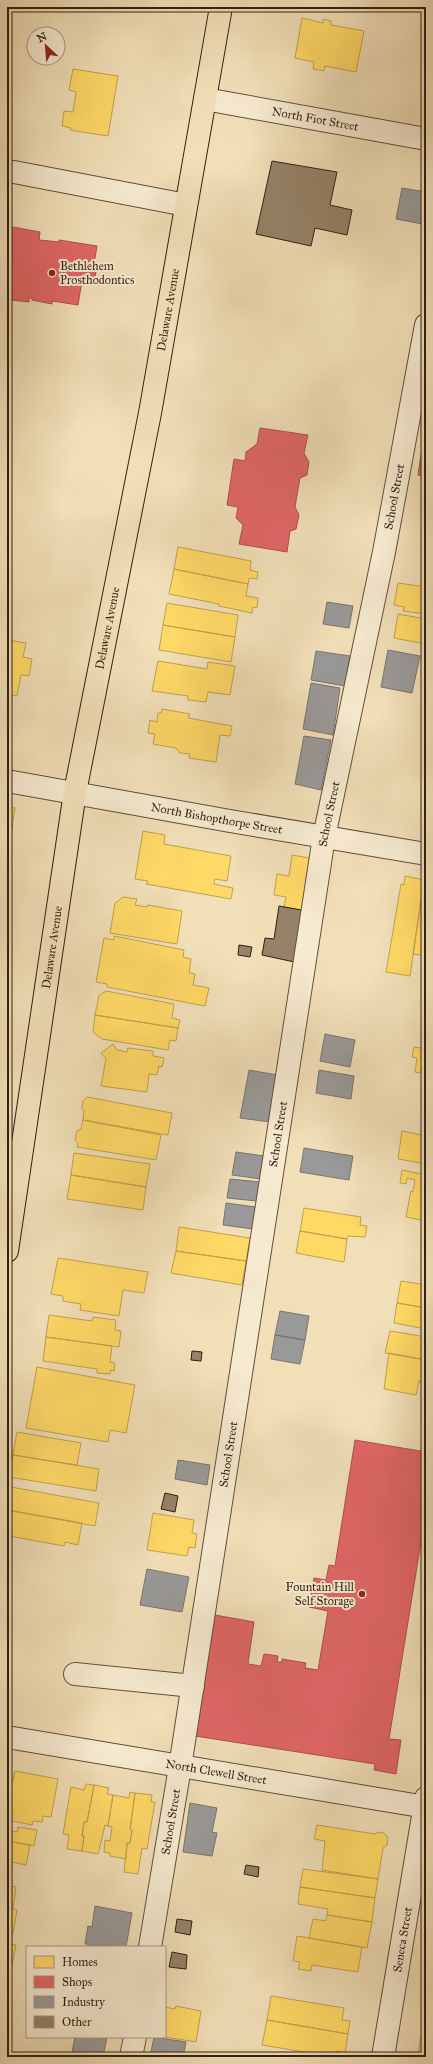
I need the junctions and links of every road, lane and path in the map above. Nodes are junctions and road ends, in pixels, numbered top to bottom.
1 (221, 7) edge
2 (205, 99) junction
3 (426, 139) edge
4 (14, 172) dead end
5 (186, 205) junction
6 (426, 325) edge
7 (7, 780) edge
8 (74, 792) junction
9 (324, 837) junction
10 (426, 854) edge
11 (7, 1251) edge
12 (75, 1674) dead end
13 (193, 1686) junction
14 (7, 1738) edge
15 (180, 1767) junction
16 (426, 1804) edge
17 (150, 1946) edge
18 (135, 2038) edge
19 (131, 2057) edge
20 (383, 2057) edge

1 - 2 main road, Delaware Avenue
2 - 3 street, North Fiot Street
2 - 5 main road, Delaware Avenue
4 - 5 street
5 - 8 main road, Delaware Avenue
6 - 9 street, School Street
7 - 8 street, North Bishopthorpe Street
8 - 9 street, North Bishopthorpe Street
8 - 11 main road, Delaware Avenue
9 - 10 street, North Bishopthorpe Street
9 - 13 street, School Street
12 - 13 street
13 - 15 street, School Street
14 - 15 street, North Clewell Street
15 - 16 street, North Clewell Street
15 - 17 street, School Street
16 - 20 street, Seneca Street
18 - 19 street

